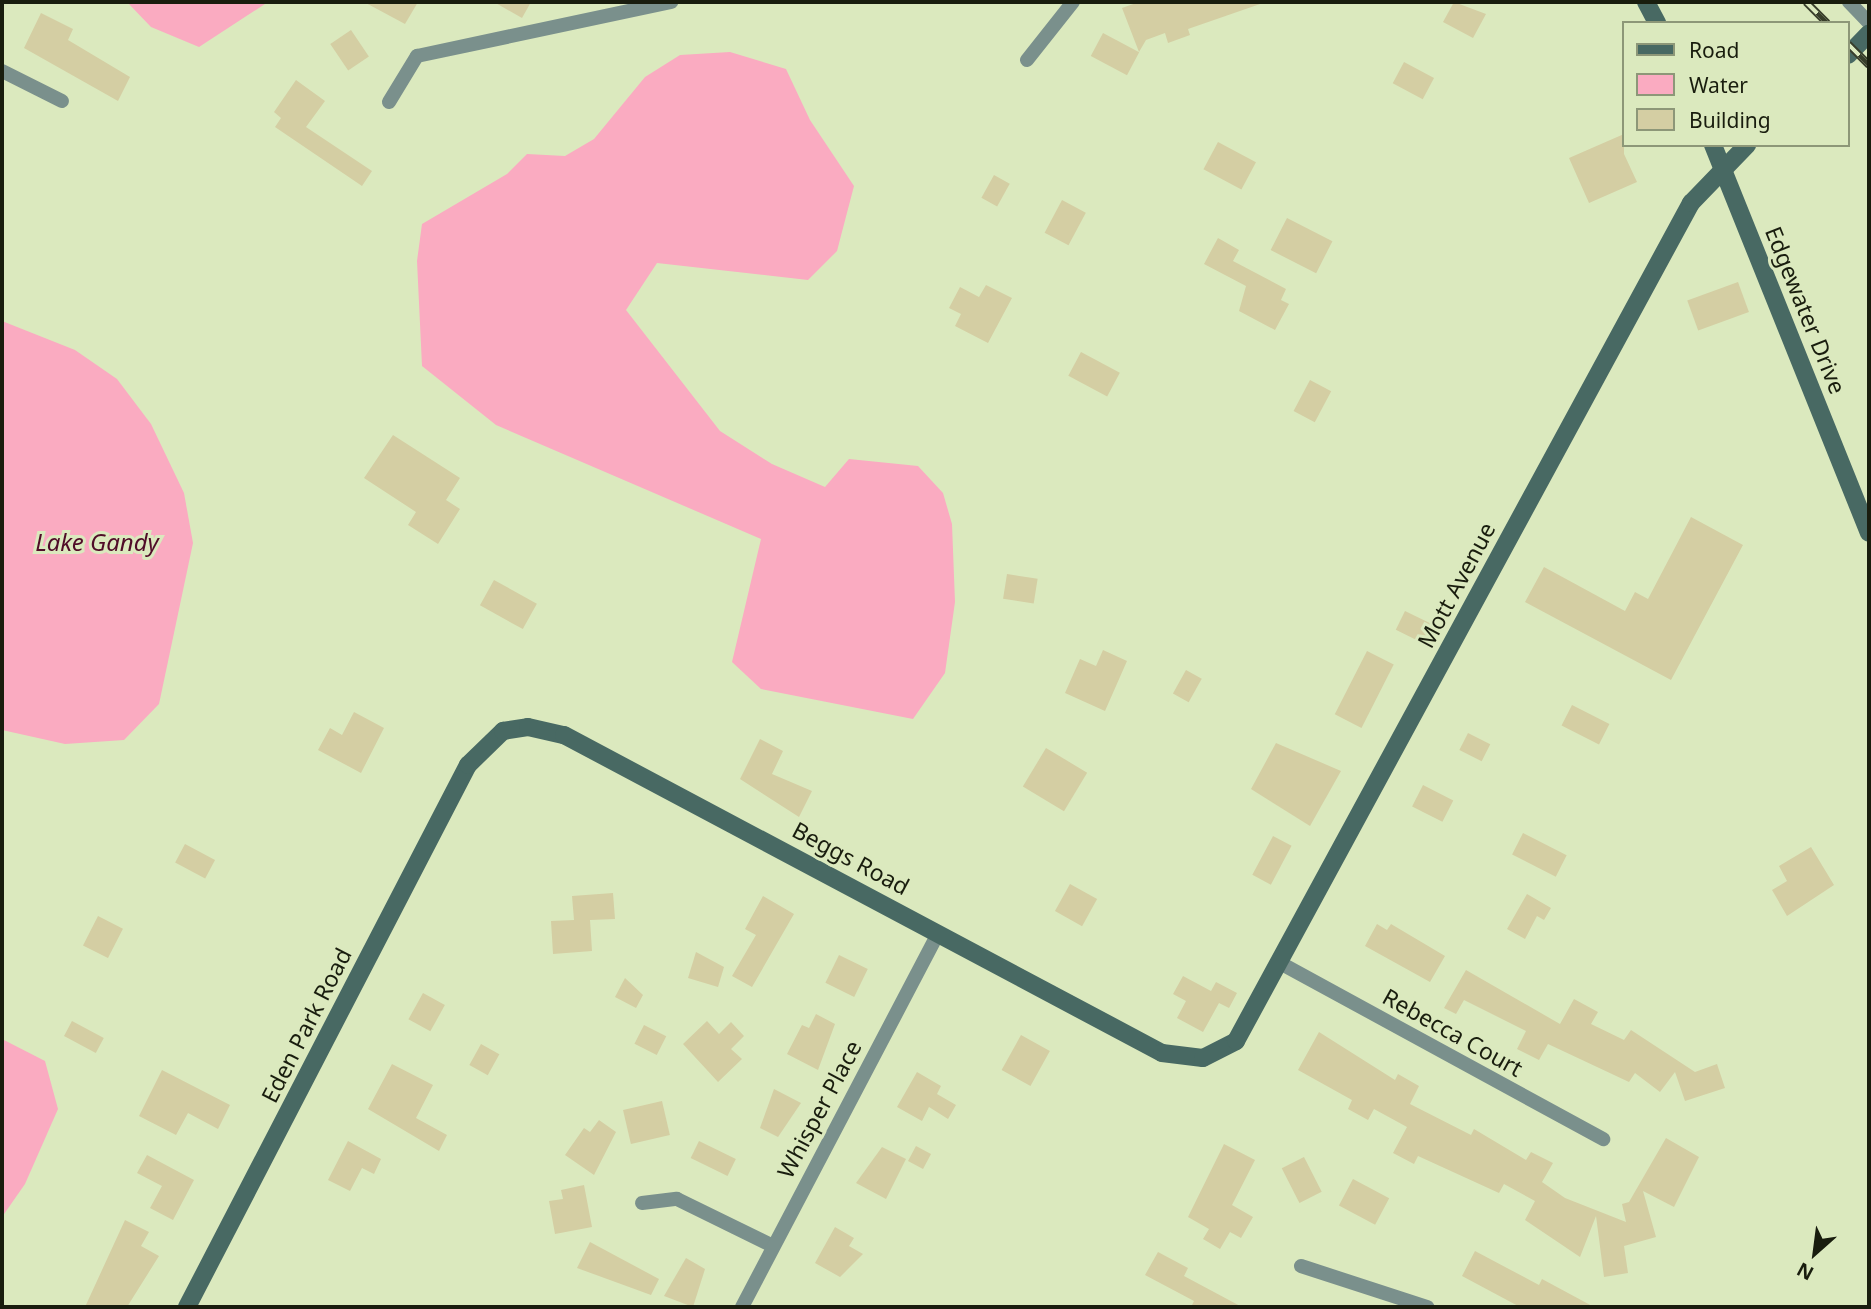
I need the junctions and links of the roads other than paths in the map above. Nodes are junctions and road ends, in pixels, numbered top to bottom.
1 (671, 2) edge
2 (1073, 2) edge
3 (1646, 2) edge
4 (1849, 2) edge
5 (1656, 21) edge
6 (1869, 23) edge
7 (1869, 33) edge
8 (1850, 53) edge
9 (1027, 60) dead end
10 (2, 71) edge
11 (62, 101) dead end
12 (390, 102) dead end
13 (1714, 147) edge
14 (1745, 147) edge
15 (1722, 167) junction
16 (1864, 503) edge
17 (1869, 533) edge
18 (468, 765) joint
19 (938, 933) junction
20 (1282, 964) junction
21 (1218, 1054) joint
22 (1603, 1139) dead end
23 (642, 1203) dead end
24 (773, 1246) junction
25 (1301, 1266) dead end
26 (187, 1307) edge
27 (742, 1307) edge
28 (1427, 1307) edge

1 - 12 street
2 - 9 street
3 - 5 street
4 - 6 street
7 - 8 street
10 - 11 street
13 - 15 street, Edgewater Drive
14 - 15 street, Mott Avenue
15 - 16 street, Edgewater Drive
15 - 20 street, Mott Avenue
16 - 17 street, Edgewater Drive
18 - 19 street, Beggs Road
18 - 26 street, Eden Park Road
19 - 21 street, Beggs Road
19 - 24 street, Whisper Place
20 - 21 street, Mott Avenue
20 - 22 street, Rebecca Court
23 - 24 street
24 - 27 street, Whisper Place
25 - 28 street

